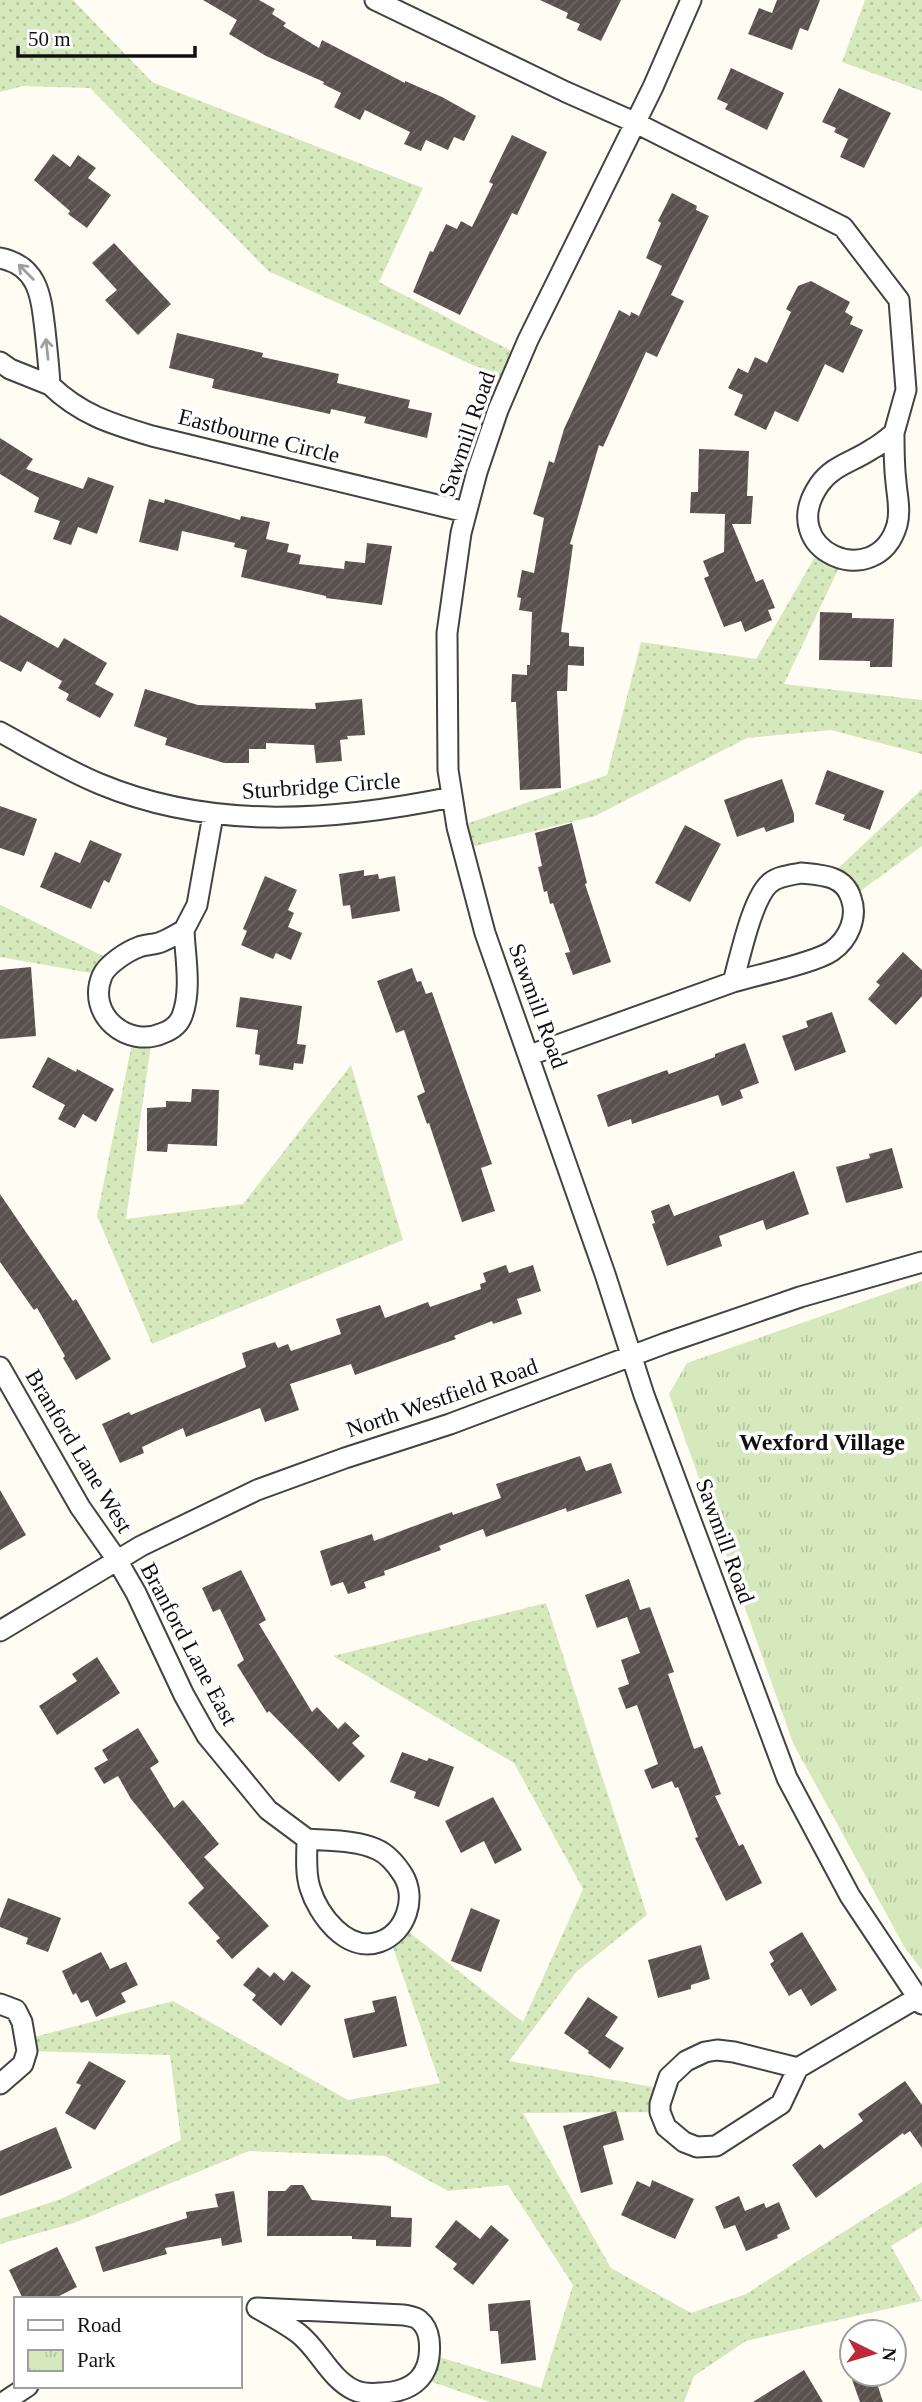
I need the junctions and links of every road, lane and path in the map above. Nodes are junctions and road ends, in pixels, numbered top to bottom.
1 (375, 0) edge
2 (691, 0) edge
3 (634, 122) junction
4 (0, 258) edge
5 (0, 362) edge
6 (50, 386) junction
7 (894, 433) junction
8 (466, 512) junction
9 (0, 732) edge
10 (452, 797) junction
11 (214, 815) junction
12 (184, 930) junction
13 (733, 982) junction
14 (530, 1055) junction
15 (922, 1262) edge
16 (632, 1357) junction
17 (0, 1367) edge
18 (117, 1560) junction
19 (0, 1631) edge
20 (307, 1839) junction
21 (919, 2001) edge
22 (0, 2004) edge
23 (798, 2068) junction
24 (0, 2084) edge
25 (249, 2307) edge
26 (25, 2388) edge
27 (4, 2402) edge

1 - 3 street
2 - 3 street, Sawmill Road
3 - 7 street
3 - 8 street, Sawmill Road
6 -> 4 street
5 - 6 street, Eastbourne Circle
6 - 8 street, Eastbourne Circle
7 - 7 street
8 - 10 street, Sawmill Road
9 - 11 street, Sturbridge Circle
10 - 11 street, Sturbridge Circle
10 - 14 street, Sawmill Road
11 - 12 street
12 - 12 street
13 - 13 street
13 - 14 street
14 - 16 street, Sawmill Road
15 - 16 street, North Westfield Road
16 - 18 street, North Westfield Road
16 - 21 street, Sawmill Road
17 - 18 street, Branford Lane West
18 - 19 street, North Westfield Road
18 - 20 street, Branford Lane East
20 - 20 street
21 - 23 street
22 - 24 street
23 - 23 street
25 - 25 street
26 - 27 street

